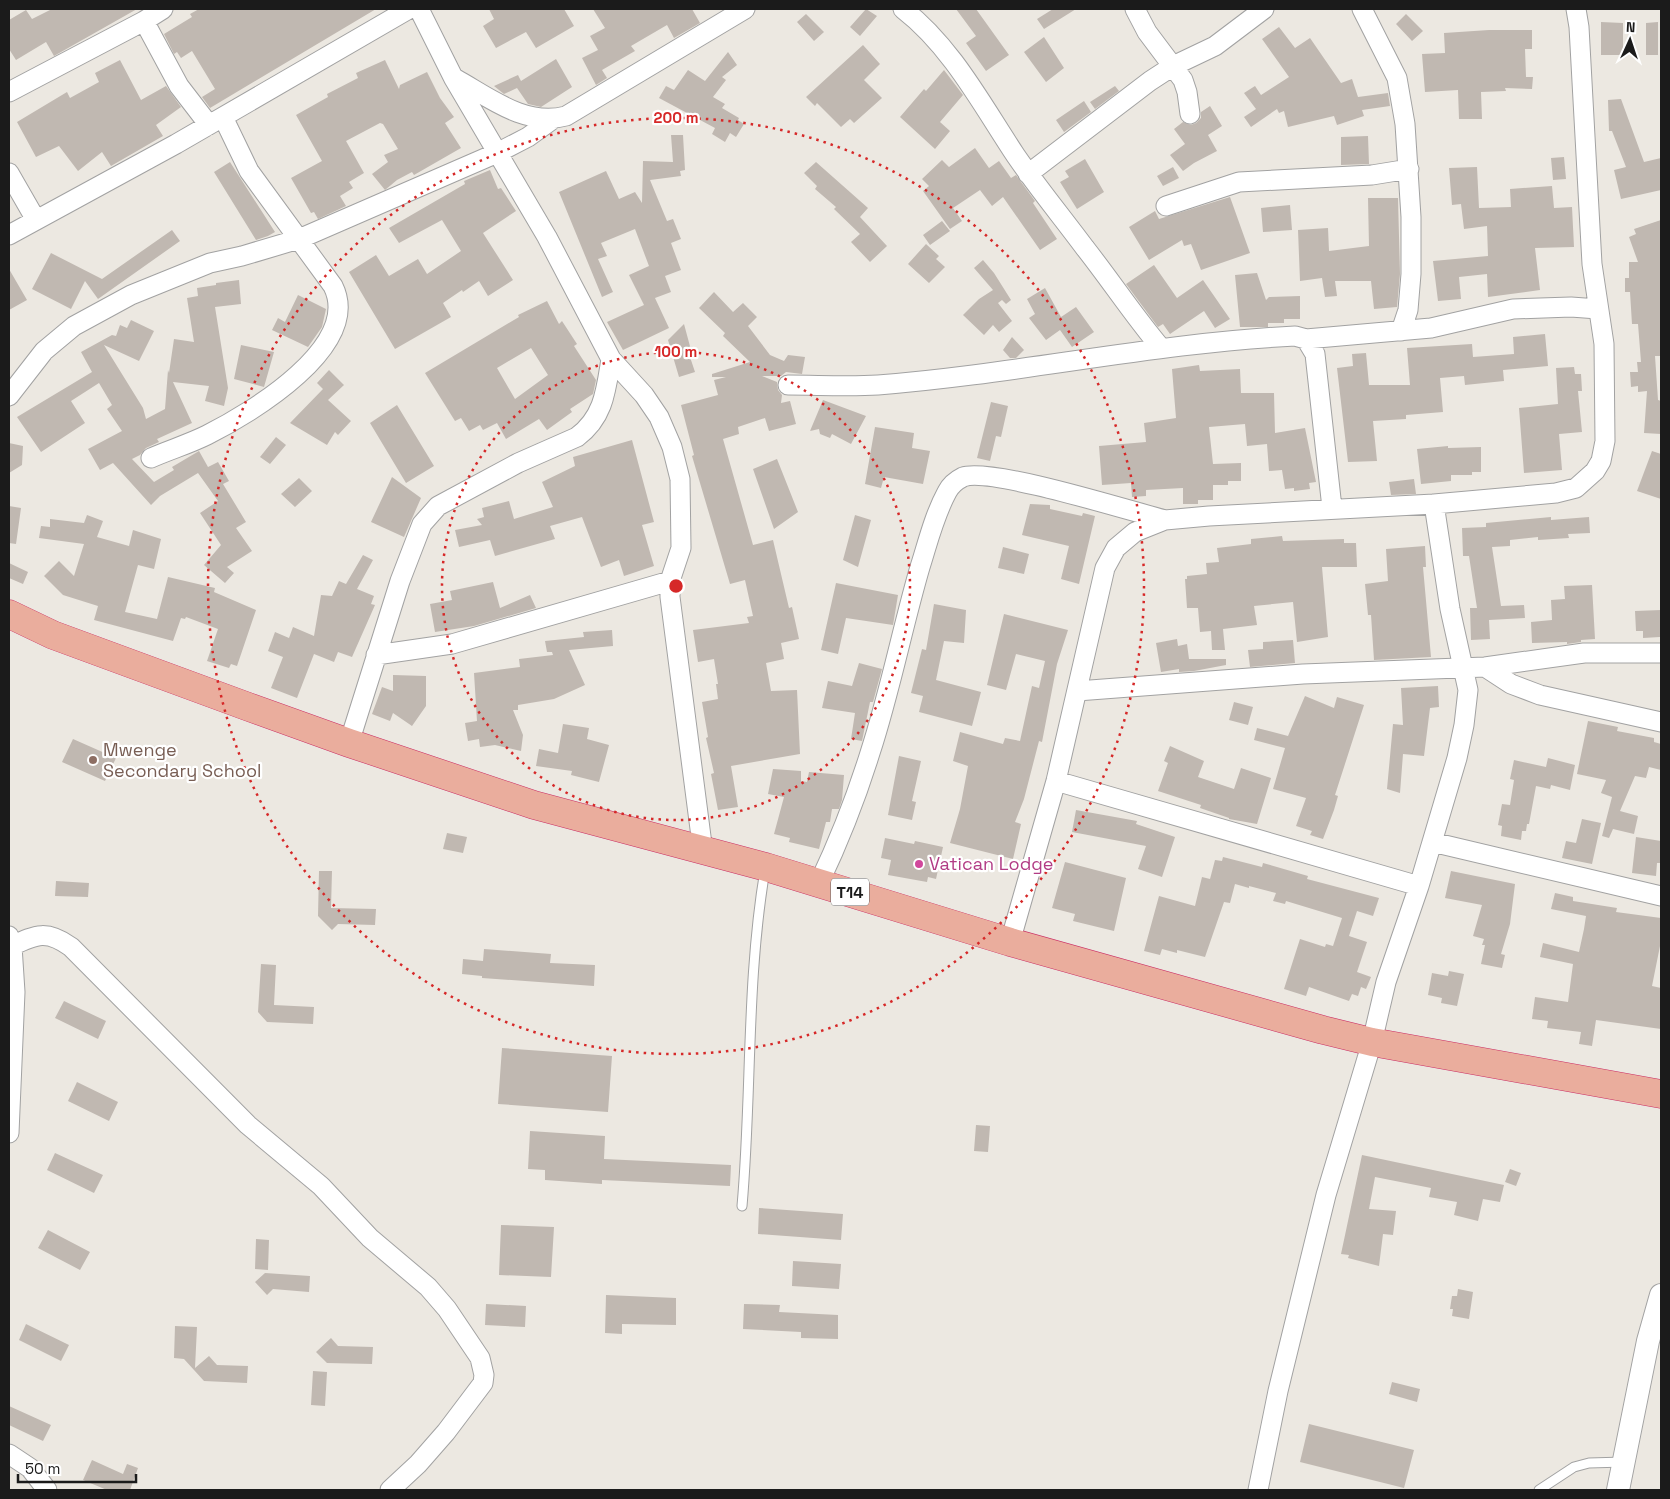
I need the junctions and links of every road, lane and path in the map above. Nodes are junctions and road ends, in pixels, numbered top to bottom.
1 (163, 9) edge
2 (409, 9) edge
3 (419, 9) edge
4 (745, 9) edge
5 (903, 9) edge
6 (1135, 9) edge
7 (1264, 9) edge
8 (1362, 9) edge
9 (1576, 9) edge
10 (144, 21) junction
11 (1173, 66) junction
12 (454, 78) junction
13 (9, 92) edge
14 (1190, 114) dead end
15 (553, 119) junction
16 (216, 121) junction
17 (497, 153) junction
18 (1409, 169) junction
19 (9, 173) edge
20 (1028, 174) junction
21 (1166, 206) dead end
22 (36, 220) junction
23 (9, 235) edge
24 (299, 239) junction
25 (1598, 309) junction
26 (1401, 331) junction
27 (1306, 339) junction
28 (1161, 348) junction
29 (611, 359) junction
30 (788, 385) dead end
31 (9, 396) edge
32 (151, 458) dead end
33 (1434, 504) junction
34 (1332, 508) junction
35 (1165, 520) junction
36 (670, 581) junction
37 (9, 614) edge
38 (9, 624) edge
39 (53, 635) junction
40 (1661, 653) edge
41 (376, 655) junction
42 (1485, 667) junction
43 (1465, 668) junction
44 (1076, 691) junction
45 (1661, 722) edge
46 (349, 743) junction
47 (1056, 781) junction
48 (1432, 842) junction
49 (703, 852) junction
50 (766, 867) junction
51 (819, 883) junction
52 (1419, 886) junction
53 (1661, 896) edge
54 (10, 941) edge
55 (1010, 942) junction
56 (1372, 1042) junction
57 (1661, 1094) edge
58 (9, 1133) edge
59 (742, 1206) dead end
60 (1661, 1295) edge
61 (1655, 1342) edge
62 (9, 1454) edge
63 (1624, 1462) junction
64 (47, 1490) edge
65 (390, 1490) edge
66 (1258, 1490) edge
67 (1539, 1490) edge
68 (1618, 1490) edge

1 - 10 street
2 - 16 street
3 - 12 street
4 - 15 street
5 - 20 street
6 - 11 street
7 - 11 street
8 - 18 street
9 - 25 street
10 - 13 street
10 - 16 street
11 - 14 street
11 - 20 street
12 - 15 street
12 - 17 street
15 - 17 street
16 - 22 street
16 - 24 street
17 - 24 street
17 - 29 street
18 - 21 street
18 - 26 street
19 - 22 street
20 - 28 street
22 - 23 street
24 - 31 street
24 - 32 street
25 - 26 street
25 - 33 street
26 - 27 street
27 - 28 street
27 - 34 street
28 - 30 street
29 - 36 street
29 - 41 street
33 - 34 street
33 - 43 street
34 - 35 street
35 - 44 street
35 - 51 street
36 - 41 street
36 - 49 street
37 - 39 highway, T14
38 - 39 highway, T14
39 - 46 highway, T14
40 - 42 street
41 - 46 street
42 - 43 street
42 - 45 street
43 - 44 street
43 - 48 street
44 - 47 street
46 - 49 highway, T14
47 - 52 street
47 - 55 street
48 - 52 street
48 - 53 street
49 - 50 highway, T14
50 - 51 highway, T14
50 - 59 lane
51 - 55 highway, T14
52 - 56 street
54 - 58 street
54 - 65 street
55 - 56 highway, T14
56 - 57 highway, T14
56 - 66 street
60 - 61 street
61 - 63 street
62 - 64 street
63 - 67 lane
63 - 68 street

